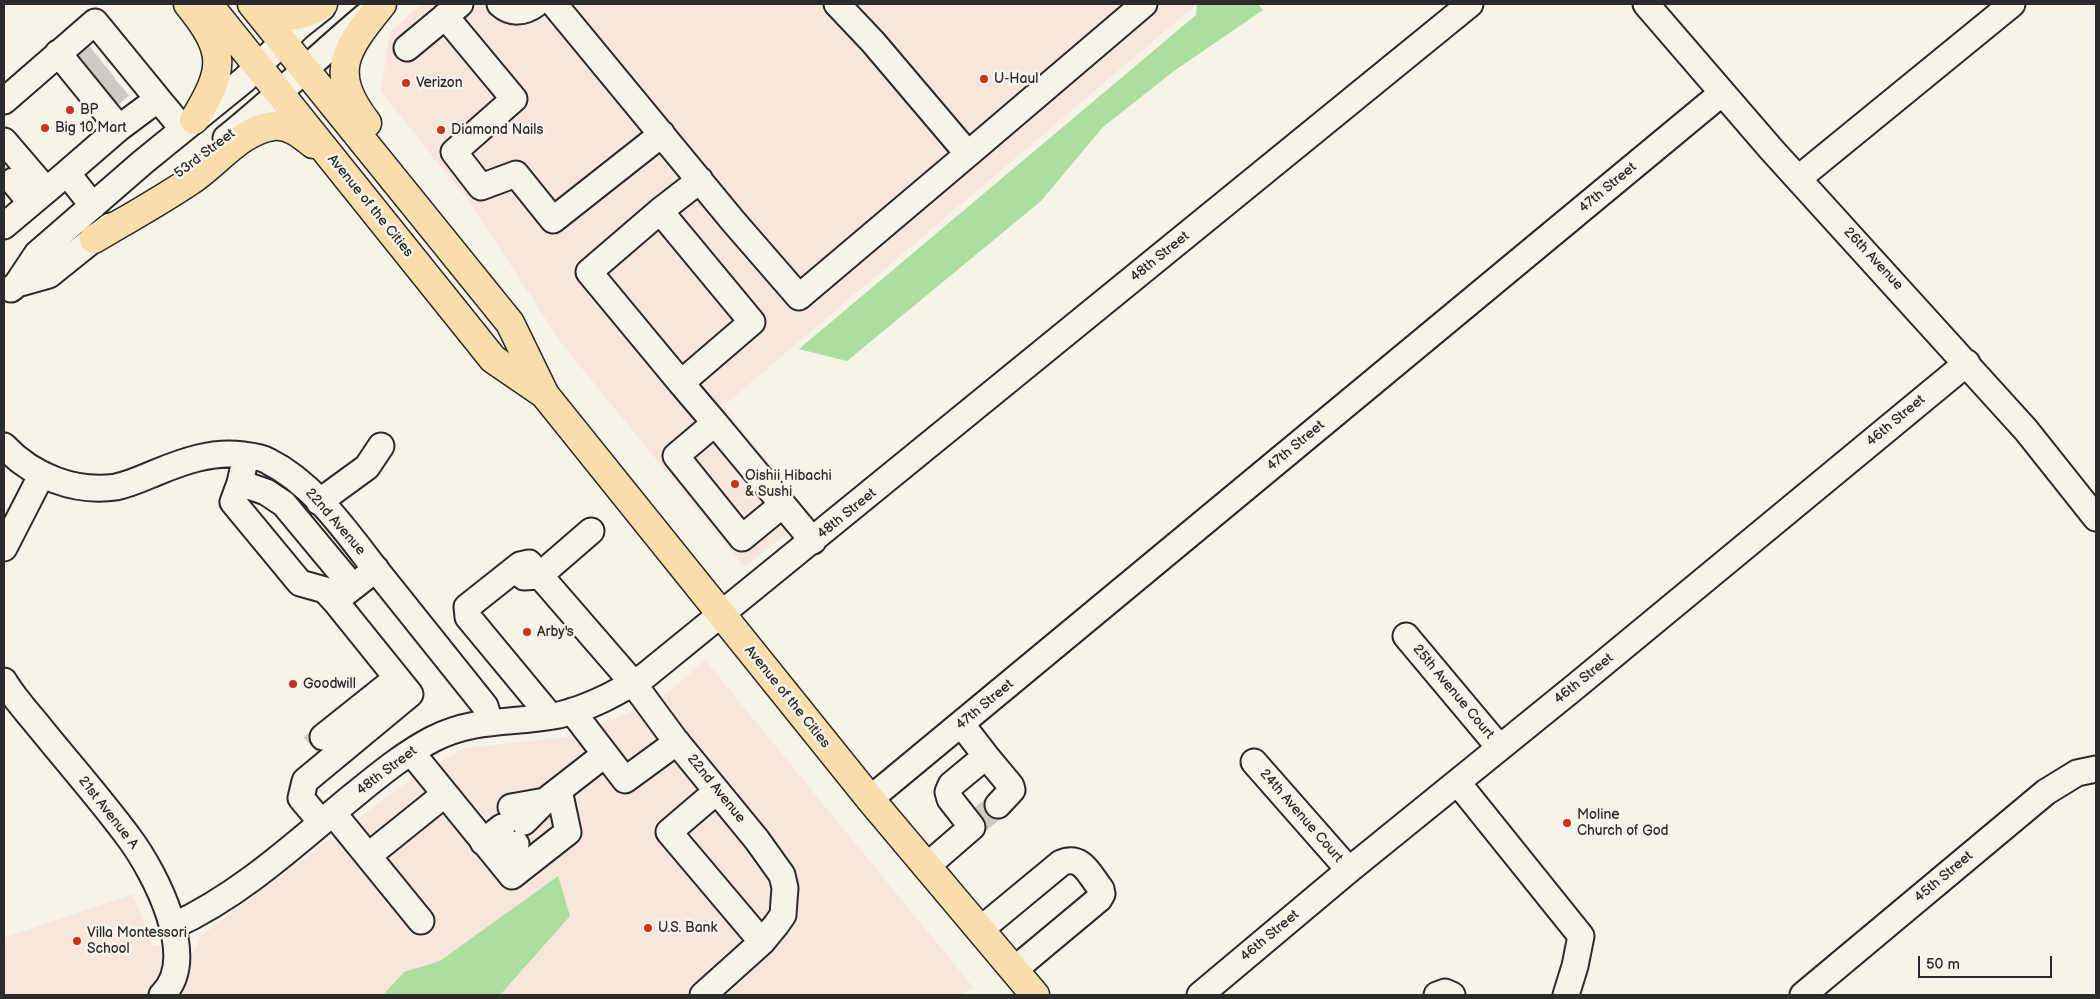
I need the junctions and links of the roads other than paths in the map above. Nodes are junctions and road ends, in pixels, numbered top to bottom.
1 (188, 4) edge
2 (208, 4) edge
3 (252, 4) edge
4 (260, 4) edge
5 (323, 4) edge
6 (327, 4) edge
7 (382, 4) edge
8 (500, 4) edge
9 (536, 4) edge
10 (554, 4) edge
11 (837, 4) edge
12 (1144, 4) edge
13 (1470, 4) edge
14 (1646, 4) edge
15 (2012, 4) edge
16 (452, 10) edge
17 (283, 42) junction
18 (407, 48) dead end
19 (258, 66) junction
20 (305, 70) junction
21 (99, 72) junction
22 (1722, 93) junction
23 (280, 94) junction
24 (158, 99) junction
25 (4, 100) edge
26 (188, 125) junction
27 (120, 128) junction
28 (662, 134) junction
29 (4, 140) edge
30 (968, 154) junction
31 (334, 160) junction
32 (67, 173) junction
33 (1799, 178) junction
34 (700, 180) junction
35 (13, 182) dead end
36 (38, 196) junction
37 (93, 206) junction
38 (660, 211) junction
39 (4, 226) edge
40 (94, 238) junction
41 (8, 285) edge
42 (510, 323) junction
43 (1967, 363) junction
44 (681, 383) junction
45 (545, 395) junction
46 (715, 423) junction
47 (4, 446) edge
48 (381, 446) dead end
49 (246, 456) junction
50 (42, 474) junction
51 (240, 483) junction
52 (319, 502) junction
53 (782, 505) junction
54 (2096, 518) edge
55 (591, 531) dead end
56 (813, 541) junction
57 (4, 548) edge
58 (376, 569) junction
59 (539, 576) junction
60 (338, 593) junction
61 (720, 615) junction
62 (1406, 636) dead end
63 (397, 678) junction
64 (4, 681) edge
65 (633, 683) junction
66 (561, 714) junction
67 (490, 722) junction
68 (962, 725) junction
69 (677, 742) junction
70 (1499, 748) junction
71 (411, 752) junction
72 (604, 755) junction
73 (986, 756) junction
74 (1254, 762) dead end
75 (2094, 769) edge
76 (305, 781) junction
77 (1458, 783) junction
78 (717, 791) junction
79 (445, 794) junction
80 (552, 796) junction
81 (870, 799) junction
82 (998, 805) tunnel mouth
83 (327, 817) junction
84 (505, 835) junction
85 (368, 856) junction
86 (927, 866) junction
87 (1349, 870) junction
88 (421, 921) dead end
89 (173, 926) junction
90 (980, 930) junction
91 (762, 942) junction
92 (1014, 970) junction
93 (162, 995) edge
94 (703, 995) edge
95 (1035, 995) edge
96 (1200, 995) edge
97 (1437, 995) edge
98 (1452, 995) edge
99 (1566, 995) edge
100 (1803, 995) edge

1 - 26 main road
2 - 19 main road, Avenue of the Cities
3 - 17 main road, Avenue of the Cities
4 - 5 main road
6 - 17 street, 53rd Street
7 - 20 street, 53rd Street
7 - 42 main road
8 - 9 street
10 - 28 street
11 - 30 street
12 - 30 street
13 - 56 street, 48th Street
14 - 22 street, 26th Avenue
15 - 33 street
16 - 18 street
16 - 28 street
17 - 19 street, 53rd Street
17 - 20 main road, Avenue of the Cities
19 - 23 main road, Avenue of the Cities
19 - 26 street, 53rd Street
20 - 23 street, 53rd Street
20 - 42 main road, Avenue of the Cities
21 - 24 street
21 - 25 street
21 - 27 street
22 - 33 street, 26th Avenue
22 - 68 street, 47th Street
23 - 31 main road, Avenue of the Cities
23 - 40 street, 53rd Street
24 - 26 street
24 - 27 street
26 - 37 street, 53rd Street
27 - 32 street
28 - 34 street
29 - 36 street
30 - 34 street
31 - 40 main road
31 - 45 main road, Avenue of the Cities
32 - 36 street
32 - 37 street
33 - 43 street, 26th Avenue
34 - 38 street
35 - 36 street
36 - 39 street
37 - 41 street, 53rd Street
38 - 44 street
38 - 44 street
40 - 41 street, 53rd Street
42 - 45 main road, Avenue of the Cities
43 - 54 street, 26th Avenue
43 - 70 street, 46th Street
44 - 46 street
45 - 61 main road, Avenue of the Cities
46 - 53 street
46 - 53 street
47 - 50 street, 22nd Avenue
48 - 52 street
49 - 50 street, 22nd Avenue
49 - 51 street
49 - 52 street, 22nd Avenue
50 - 57 street
51 - 60 street
51 - 60 street
52 - 58 street, 22nd Avenue
53 - 56 street
55 - 59 street
56 - 61 street, 48th Street
58 - 60 street
58 - 67 street, 22nd Avenue
59 - 65 street, 22nd Avenue
59 - 66 street, 22nd Avenue
60 - 63 street
61 - 65 street, 48th Street
61 - 81 main road, Avenue of the Cities
62 - 70 street, 25th Avenue Court
63 - 76 street
63 - 76 street
64 - 89 street, 21st Avenue A
65 - 66 street, 48th Street
65 - 69 street, 22nd Avenue
66 - 67 street, 48th Street
66 - 72 street
67 - 71 street, 48th Street
68 - 73 street
68 - 81 street, 47th Street
69 - 72 street
69 - 78 street, 22nd Avenue
70 - 77 street, 46th Street
71 - 79 street
71 - 83 street, 48th Street
72 - 80 street
73 - 82 street
73 - 86 street
74 - 87 street, 24th Avenue Court
75 - 100 street, 45th Street
76 - 83 street
77 - 87 street, 46th Street
77 - 99 street
78 - 91 street, 22nd Avenue
78 - 91 street
79 - 84 street
79 - 85 street
80 - 84 street
80 - 84 street
81 - 86 main road, Avenue of the Cities
83 - 85 street
83 - 89 street, 48th Street
85 - 88 street
86 - 90 main road, Avenue of the Cities
87 - 96 street, 46th Street
89 - 93 street, 21st Avenue A
90 - 92 main road, Avenue of the Cities
90 - 92 street
91 - 94 street
92 - 95 main road, Avenue of the Cities
97 - 98 street

